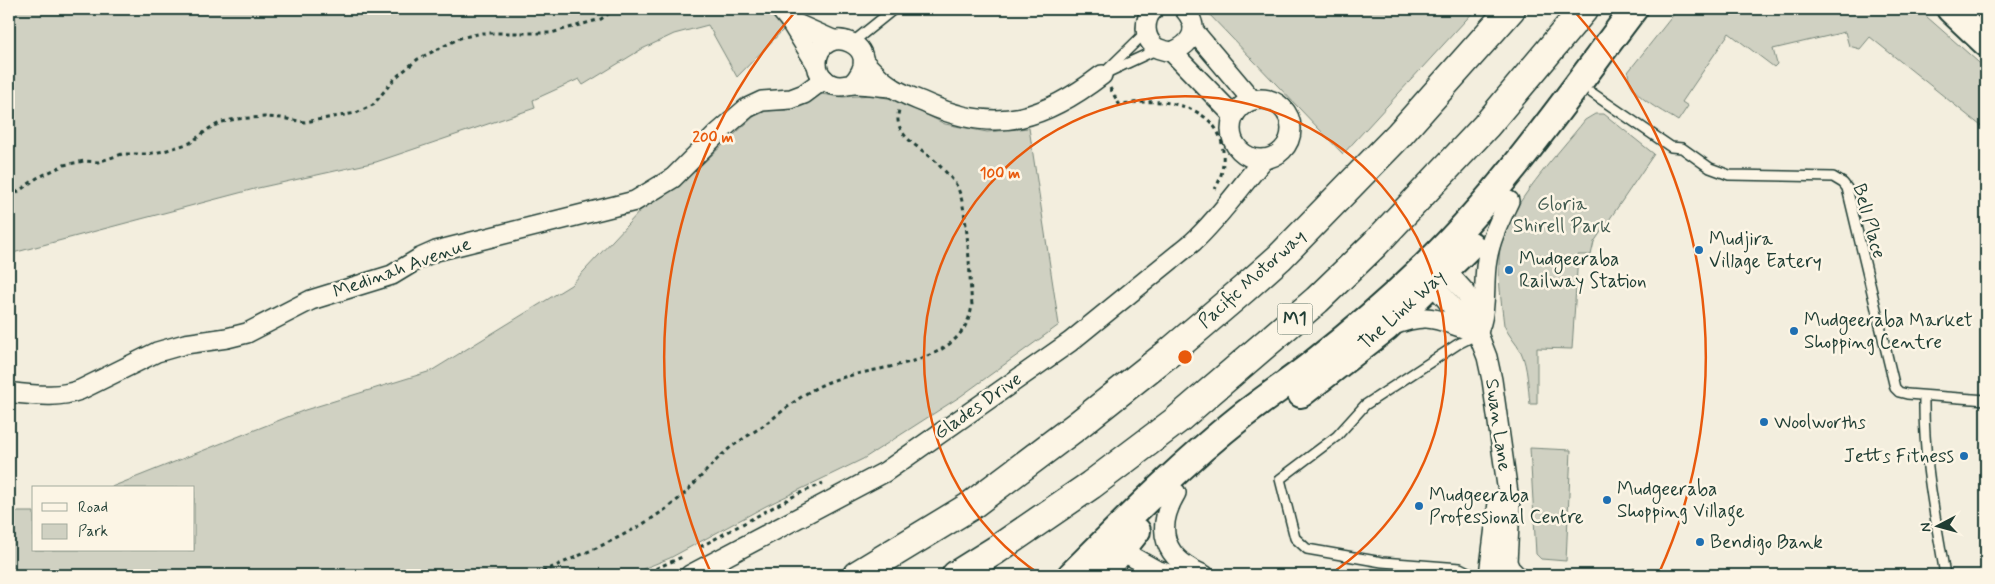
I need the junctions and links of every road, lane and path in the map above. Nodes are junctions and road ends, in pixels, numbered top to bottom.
1 (615, 9) edge
2 (894, 9) edge
3 (1511, 9) edge
4 (1584, 9) edge
5 (1634, 9) edge
6 (1653, 9) edge
7 (1950, 9) edge
8 (785, 15) edge
9 (1191, 16) edge
10 (1146, 17) edge
11 (833, 40) junction
12 (852, 42) junction
13 (1986, 43) edge
14 (1165, 51) junction
15 (864, 62) junction
16 (820, 72) junction
17 (1102, 74) junction
18 (852, 84) junction
19 (1591, 85) junction
20 (898, 90) junction
21 (1252, 100) junction
22 (1233, 115) junction
23 (1243, 154) junction
24 (1264, 159) junction
25 (1234, 194) junction
26 (1211, 196) dead end
27 (9, 198) edge
28 (1509, 201) junction
29 (1435, 273) junction
30 (1386, 328) junction
31 (1477, 331) junction
32 (14, 393) dead end
33 (1924, 396) junction
34 (1986, 400) edge
35 (1502, 457) junction
36 (830, 480) dead end
37 (1176, 493) junction
38 (694, 551) dead end
39 (685, 556) dead end
40 (1108, 563) edge
41 (1634, 566) dead end
42 (1634, 572) dead end
43 (535, 575) edge
44 (641, 575) edge
45 (690, 575) edge
46 (857, 575) edge
47 (956, 575) edge
48 (1071, 575) edge
49 (1173, 575) edge
50 (1204, 575) edge
51 (1474, 575) edge
52 (1489, 575) edge
53 (1516, 575) edge
54 (1945, 575) edge

1 - 27 path
2 - 12 lane
3 - 46 highway, Pacific Motorway
4 - 47 highway, M1
5 - 19 main road
6 - 19 main road, The Link Way
7 - 13 main road
8 - 11 street
8 - 16 street
9 - 14 street
9 - 21 street
10 - 14 street
10 - 17 lane
11 - 12 street
11 - 16 street
12 - 15 street
14 - 17 lane
14 - 22 street
15 - 18 street
15 - 20 street
16 - 18 street
16 - 32 street, Medinah Avenue
17 - 20 street
17 - 26 path
18 - 20 street
19 - 28 main road, The Link Way
19 - 29 main road
19 - 33 lane, Bell Place
20 - 43 path
21 - 22 street
21 - 24 street, Glades Drive
22 - 23 street
23 - 24 street
23 - 25 street, Glades Drive
24 - 25 street, Glades Drive
25 - 45 street, Glades Drive
28 - 29 main road, The Link Way
28 - 31 street
29 - 30 main road, The Link Way
29 - 31 street, Swan Lane
29 - 40 main road
30 - 31 street
30 - 37 main road, The Link Way
31 - 35 street, Swan Lane
31 - 51 lane
33 - 34 lane, Bell Place
33 - 54 lane
35 - 52 street
35 - 53 street, Swan Lane
36 - 38 path
37 - 40 main road, The Link Way
37 - 50 street
39 - 44 path
40 - 48 main road
40 - 49 street
41 - 42 path

